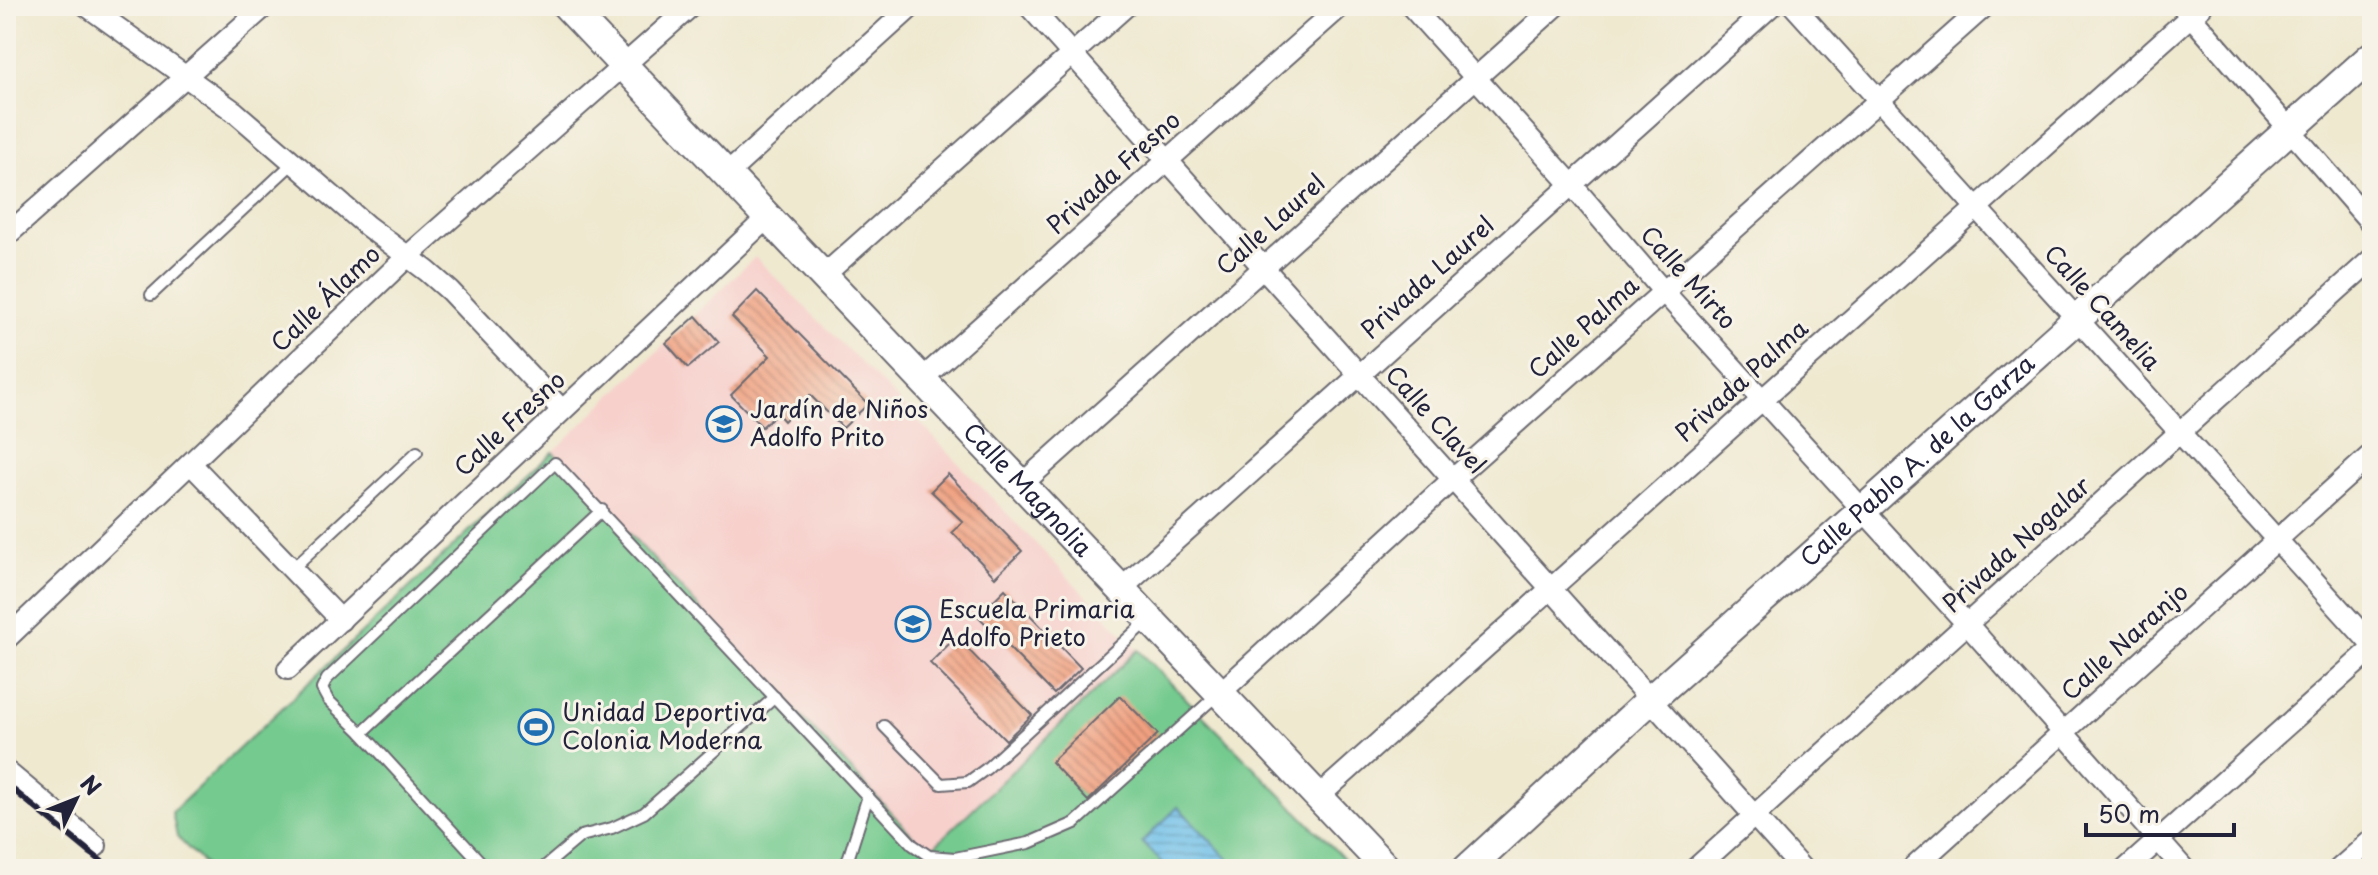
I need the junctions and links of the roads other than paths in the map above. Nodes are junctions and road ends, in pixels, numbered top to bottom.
1 (87, 6) edge
2 (265, 6) edge
3 (567, 6) edge
4 (691, 6) edge
5 (912, 6) edge
6 (1029, 6) edge
7 (1126, 6) edge
8 (1341, 6) edge
9 (1411, 6) edge
10 (1556, 6) edge
11 (1771, 6) edge
12 (1794, 6) edge
13 (1985, 6) edge
14 (2192, 9) edge
15 (1072, 54) junction
16 (2372, 56) edge
17 (625, 64) junction
18 (184, 77) junction
19 (1476, 78) junction
20 (1879, 101) junction
21 (2289, 130) junction
22 (1168, 161) junction
23 (294, 162) junction
24 (727, 174) junction
25 (1572, 185) junction
26 (1975, 207) junction
27 (768, 217) junction
28 (2372, 224) edge
29 (6, 236) edge
30 (408, 256) junction
31 (2372, 259) edge
32 (1263, 266) junction
33 (823, 276) junction
34 (1664, 292) junction
35 (151, 295) dead end
36 (2077, 320) junction
37 (1359, 374) junction
38 (922, 379) junction
39 (1762, 397) junction
40 (562, 410) junction
41 (2180, 433) junction
42 (417, 452) dead end
43 (2372, 454) edge
44 (192, 465) junction
45 (1453, 479) junction
46 (1022, 484) junction
47 (1862, 509) junction
48 (602, 510) junction
49 (2277, 539) junction
50 (292, 569) junction
51 (1550, 587) junction
52 (1121, 589) junction
53 (1149, 619) junction
54 (341, 620) junction
55 (1967, 624) junction
56 (6, 639) edge
57 (2372, 647) edge
58 (288, 669) dead end
59 (1220, 693) junction
60 (775, 697) junction
61 (1649, 701) junction
62 (884, 726) dead end
63 (2064, 732) junction
64 (362, 733) junction
65 (6, 771) edge
66 (868, 796) junction
67 (1318, 797) junction
68 (1754, 817) junction
69 (2372, 840) edge
70 (2158, 841) junction
71 (96, 846) dead end
72 (487, 869) edge
73 (542, 869) edge
74 (845, 869) edge
75 (1387, 869) edge
76 (1467, 869) edge
77 (1695, 869) edge
78 (1802, 869) edge
79 (1912, 869) edge
80 (2126, 869) edge
81 (2184, 869) edge
82 (2339, 869) edge

1 - 18 street
2 - 18 street
3 - 17 street, Calle Magnolia
4 - 17 street, Calle Álamo
5 - 24 street
6 - 15 street, Calle Clavel
7 - 15 street
8 - 22 street, Privada Fresno
9 - 19 street, Calle Mirto
10 - 19 street, Calle Laurel
11 - 25 street, Privada Laurel
12 - 20 street, Calle Camelia
13 - 20 street, Calle Palma
14 - 21 street
14 - 26 street, Privada Palma
15 - 22 street, Calle Clavel
15 - 33 street
16 - 21 street, Calle Pablo A. de la Garza
17 - 24 street, Calle Magnolia
17 - 30 street, Calle Álamo
18 - 23 street
18 - 29 street
19 - 25 street, Calle Mirto
19 - 32 street, Calle Laurel
20 - 26 street, Calle Camelia
20 - 34 street, Calle Palma
21 - 28 street
21 - 36 street, Calle Pablo A. de la Garza
22 - 32 street, Calle Clavel
22 - 38 street, Privada Fresno
23 - 30 street
23 - 35 lane
24 - 27 street, Calle Magnolia
25 - 34 street, Calle Mirto
25 - 37 street, Privada Laurel
26 - 36 street, Calle Camelia
26 - 39 street, Privada Palma
27 - 33 street, Calle Magnolia
27 - 40 street, Calle Fresno
30 - 40 street
30 - 44 street, Calle Álamo
31 - 41 street, Privada Nogalar
32 - 37 street, Calle Clavel
32 - 46 street, Calle Laurel
33 - 38 street, Calle Magnolia
34 - 39 street, Calle Mirto
34 - 45 street, Calle Palma
36 - 41 street, Calle Camelia
36 - 47 street, Calle Pablo A. de la Garza
37 - 45 street, Calle Clavel
37 - 52 street, Privada Laurel
38 - 46 street, Calle Magnolia
39 - 47 street, Calle Mirto
39 - 51 street, Privada Palma
40 - 54 street, Calle Fresno
41 - 49 street, Calle Camelia
41 - 55 street, Privada Nogalar
42 - 50 lane
43 - 49 street, Calle Naranjo
44 - 50 street
44 - 56 street, Calle Álamo
45 - 51 street, Calle Clavel
45 - 59 street, Calle Palma
46 - 52 street, Calle Magnolia
47 - 55 street, Calle Mirto
47 - 61 street, Calle Pablo A. de la Garza
48 - 60 lane
48 - 64 lane
48 - 64 lane
49 - 57 street, Calle Camelia
49 - 63 street, Calle Naranjo
50 - 54 street
51 - 61 street, Calle Clavel
51 - 67 street, Privada Palma
52 - 53 street, Calle Magnolia
53 - 59 street, Calle Magnolia
53 - 62 lane
54 - 58 street, Calle Fresno
55 - 63 street, Calle Mirto
55 - 68 street, Privada Nogalar
57 - 70 street
59 - 66 lane
59 - 67 street, Calle Magnolia
60 - 66 lane
60 - 73 lane
61 - 68 street, Calle Clavel
61 - 76 street, Calle Pablo A. de la Garza
63 - 70 street, Calle Mirto
63 - 79 street, Calle Naranjo
64 - 72 lane
65 - 71 street
66 - 74 lane
67 - 75 street, Calle Magnolia
68 - 77 street, Privada Nogalar
68 - 78 street, Calle Clavel
69 - 82 street
70 - 80 street
70 - 81 street, Calle Mirto

